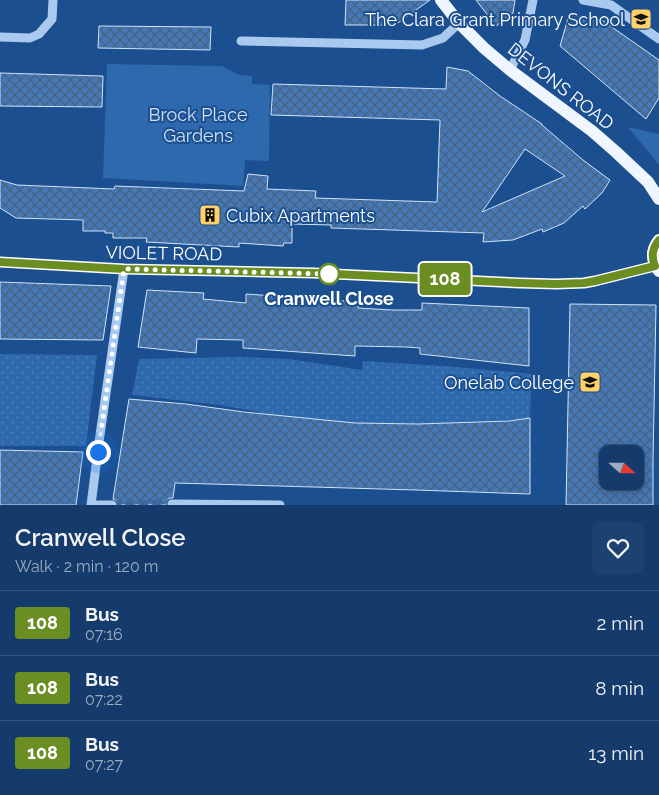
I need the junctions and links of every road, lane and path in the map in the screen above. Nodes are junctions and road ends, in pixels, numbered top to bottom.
1 (53, 0) edge
2 (441, 0) edge
3 (533, 0) edge
4 (583, 0) edge
5 (459, 23) junction
6 (0, 37) edge
7 (659, 39) edge
8 (241, 41) dead end
9 (510, 70) junction
10 (659, 199) edge
11 (659, 240) edge
12 (0, 262) edge
13 (657, 268) edge
14 (124, 269) junction
15 (91, 504) edge
16 (172, 504) edge
17 (86, 505) edge
18 (112, 505) edge
19 (280, 505) edge

1 - 6 street
2 - 5 main road, DEVONS ROAD
3 - 9 street
4 - 7 street
5 - 8 street
5 - 9 main road, DEVONS ROAD
9 - 10 main road, DEVONS ROAD
11 - 13 main road
12 - 14 street, VIOLET ROAD
13 - 14 street, VIOLET ROAD
14 - 15 street
15 - 17 street
15 - 18 street
16 - 19 street

